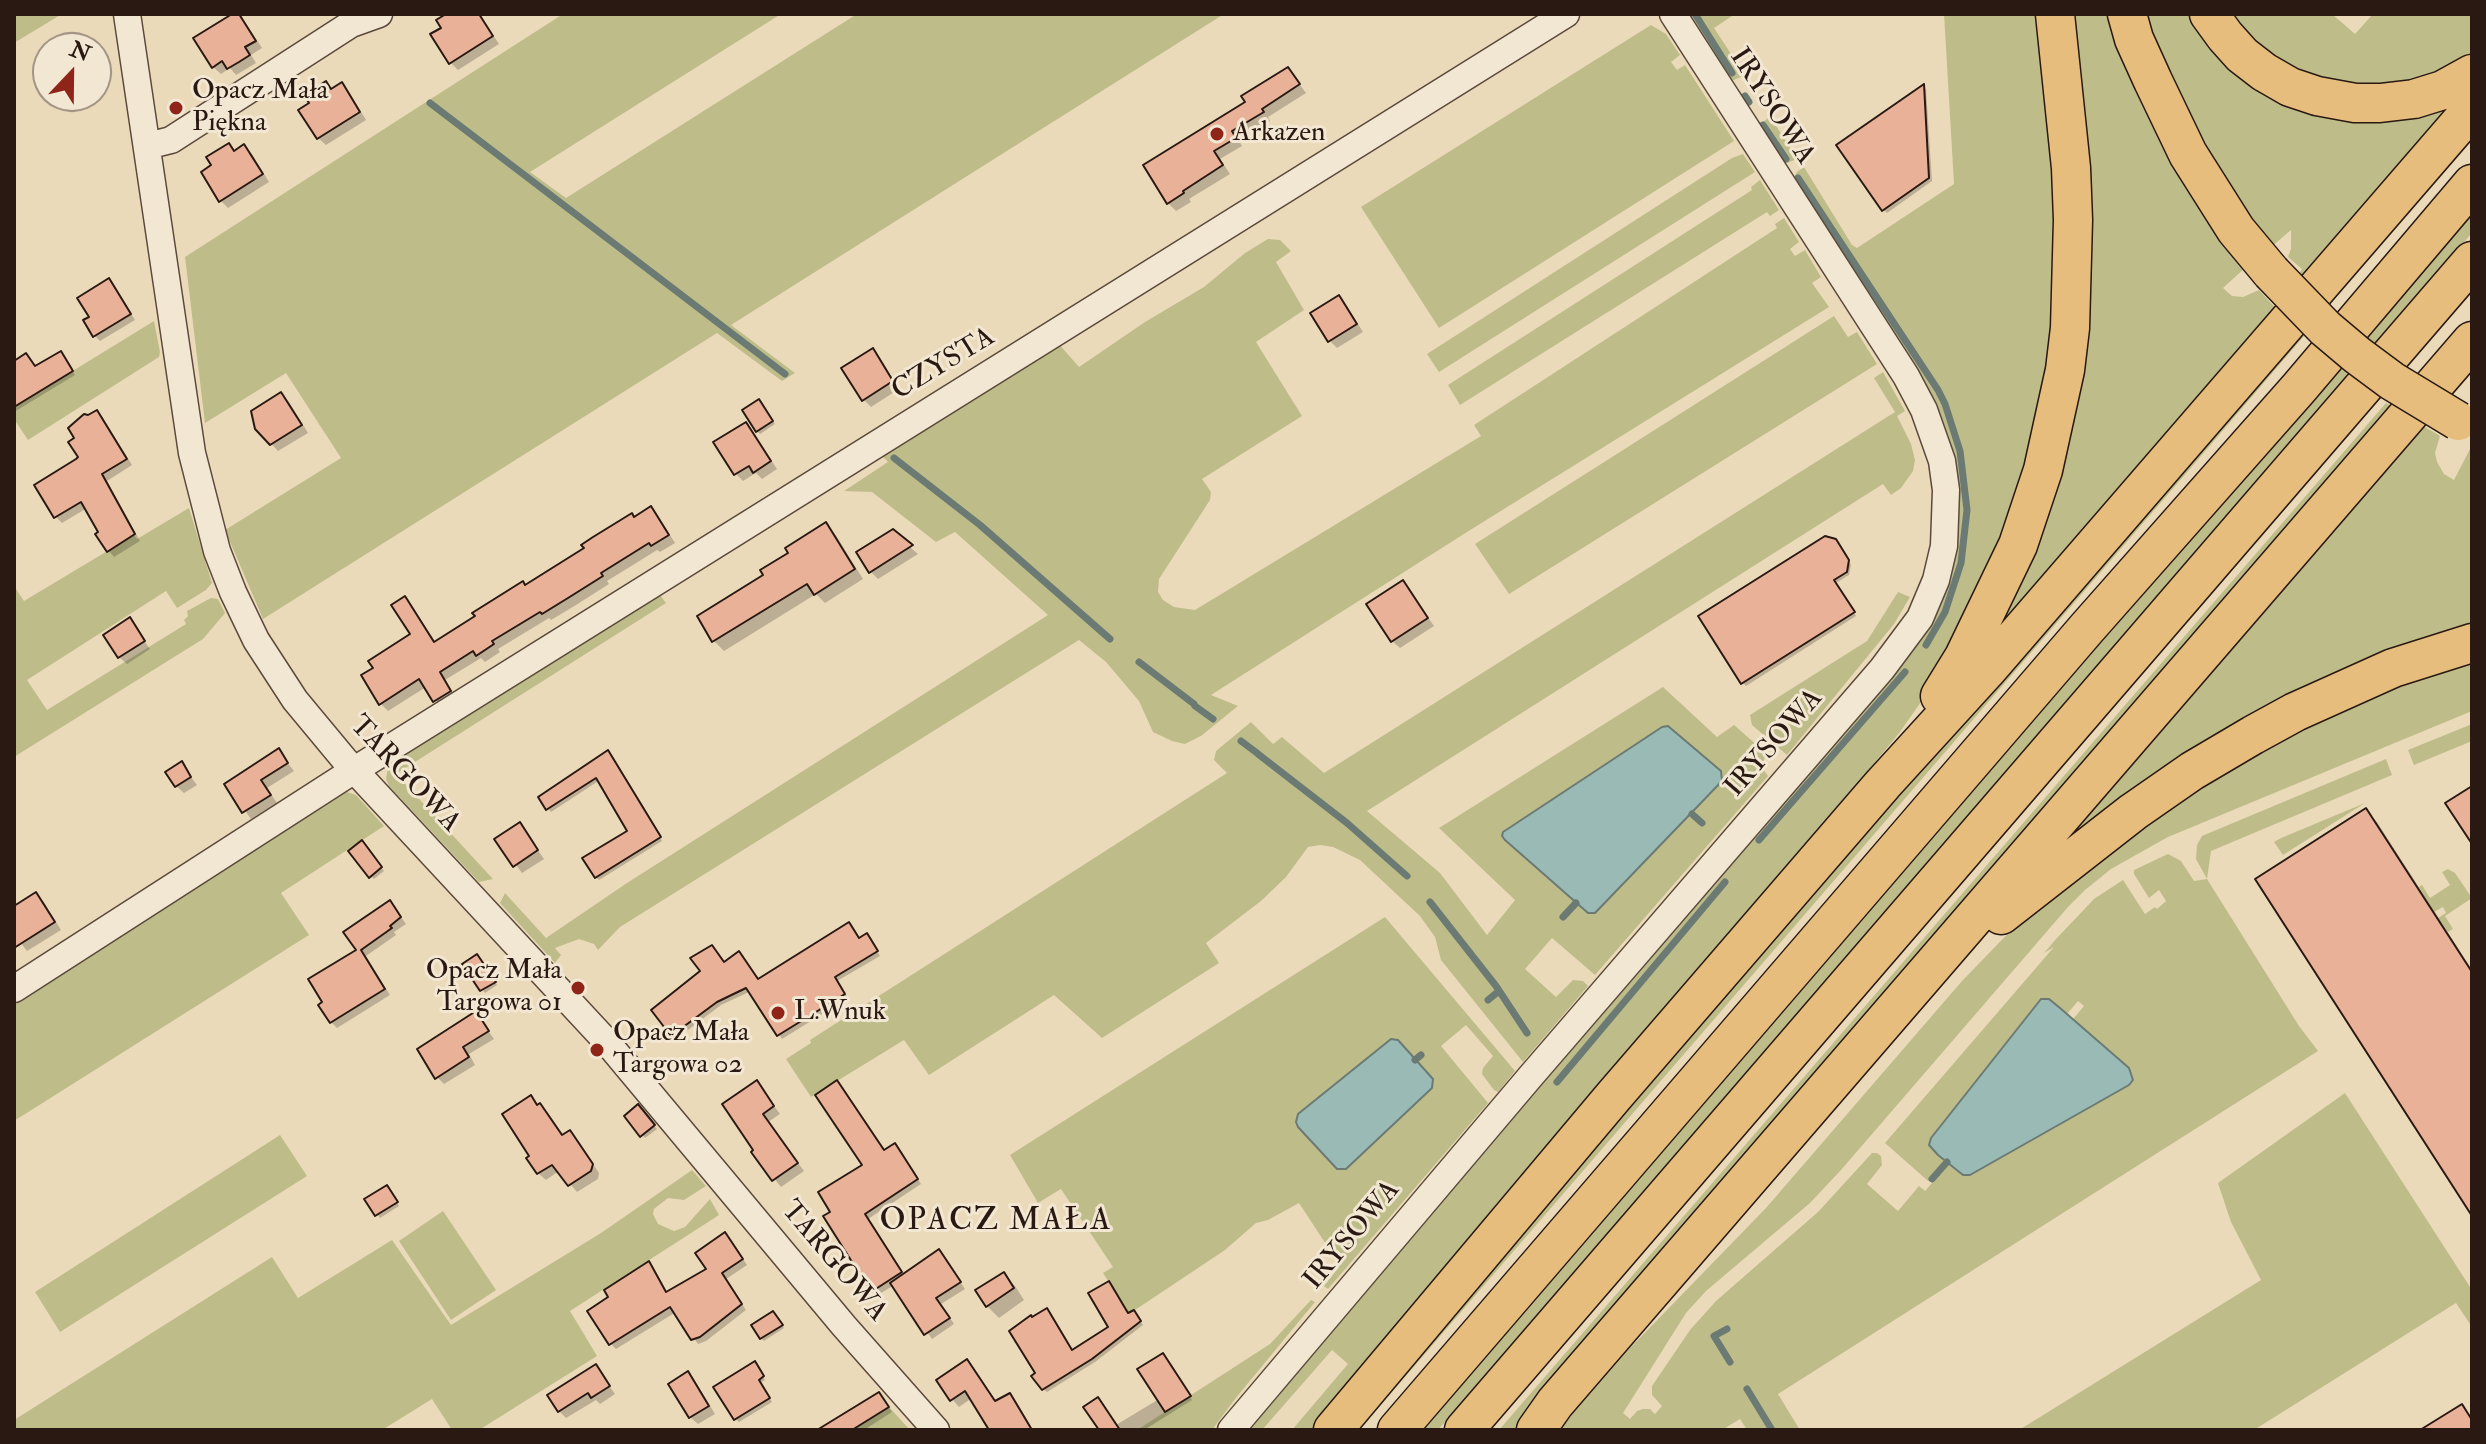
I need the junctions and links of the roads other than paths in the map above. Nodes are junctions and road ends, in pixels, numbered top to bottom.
1 (127, 14) edge
2 (379, 14) edge
3 (1566, 14) edge
4 (1673, 14) edge
5 (2055, 14) edge
6 (2127, 14) edge
7 (2209, 14) edge
8 (2472, 74) edge
9 (2472, 109) edge
10 (147, 146) junction
11 (2472, 184) edge
12 (2472, 261) edge
13 (2472, 341) edge
14 (2465, 424) edge
15 (2472, 643) edge
16 (354, 770) junction
17 (1883, 784) junction
18 (1924, 976) junction
19 (14, 989) edge
20 (936, 1430) edge
21 (1231, 1430) edge
22 (1333, 1430) edge
23 (1397, 1430) edge
24 (1464, 1430) edge
25 (1536, 1430) edge

1 - 10 street, TARGOWA
2 - 10 street
3 - 16 street, CZYSTA
4 - 21 street, IRYSOWA
5 - 17 highway
6 - 14 highway, bridge
7 - 8 highway
9 - 17 highway
10 - 16 street, TARGOWA
11 - 23 highway
12 - 24 highway
13 - 18 highway
15 - 18 highway
16 - 19 street, CZYSTA
16 - 20 street, TARGOWA
17 - 22 highway
18 - 25 highway

